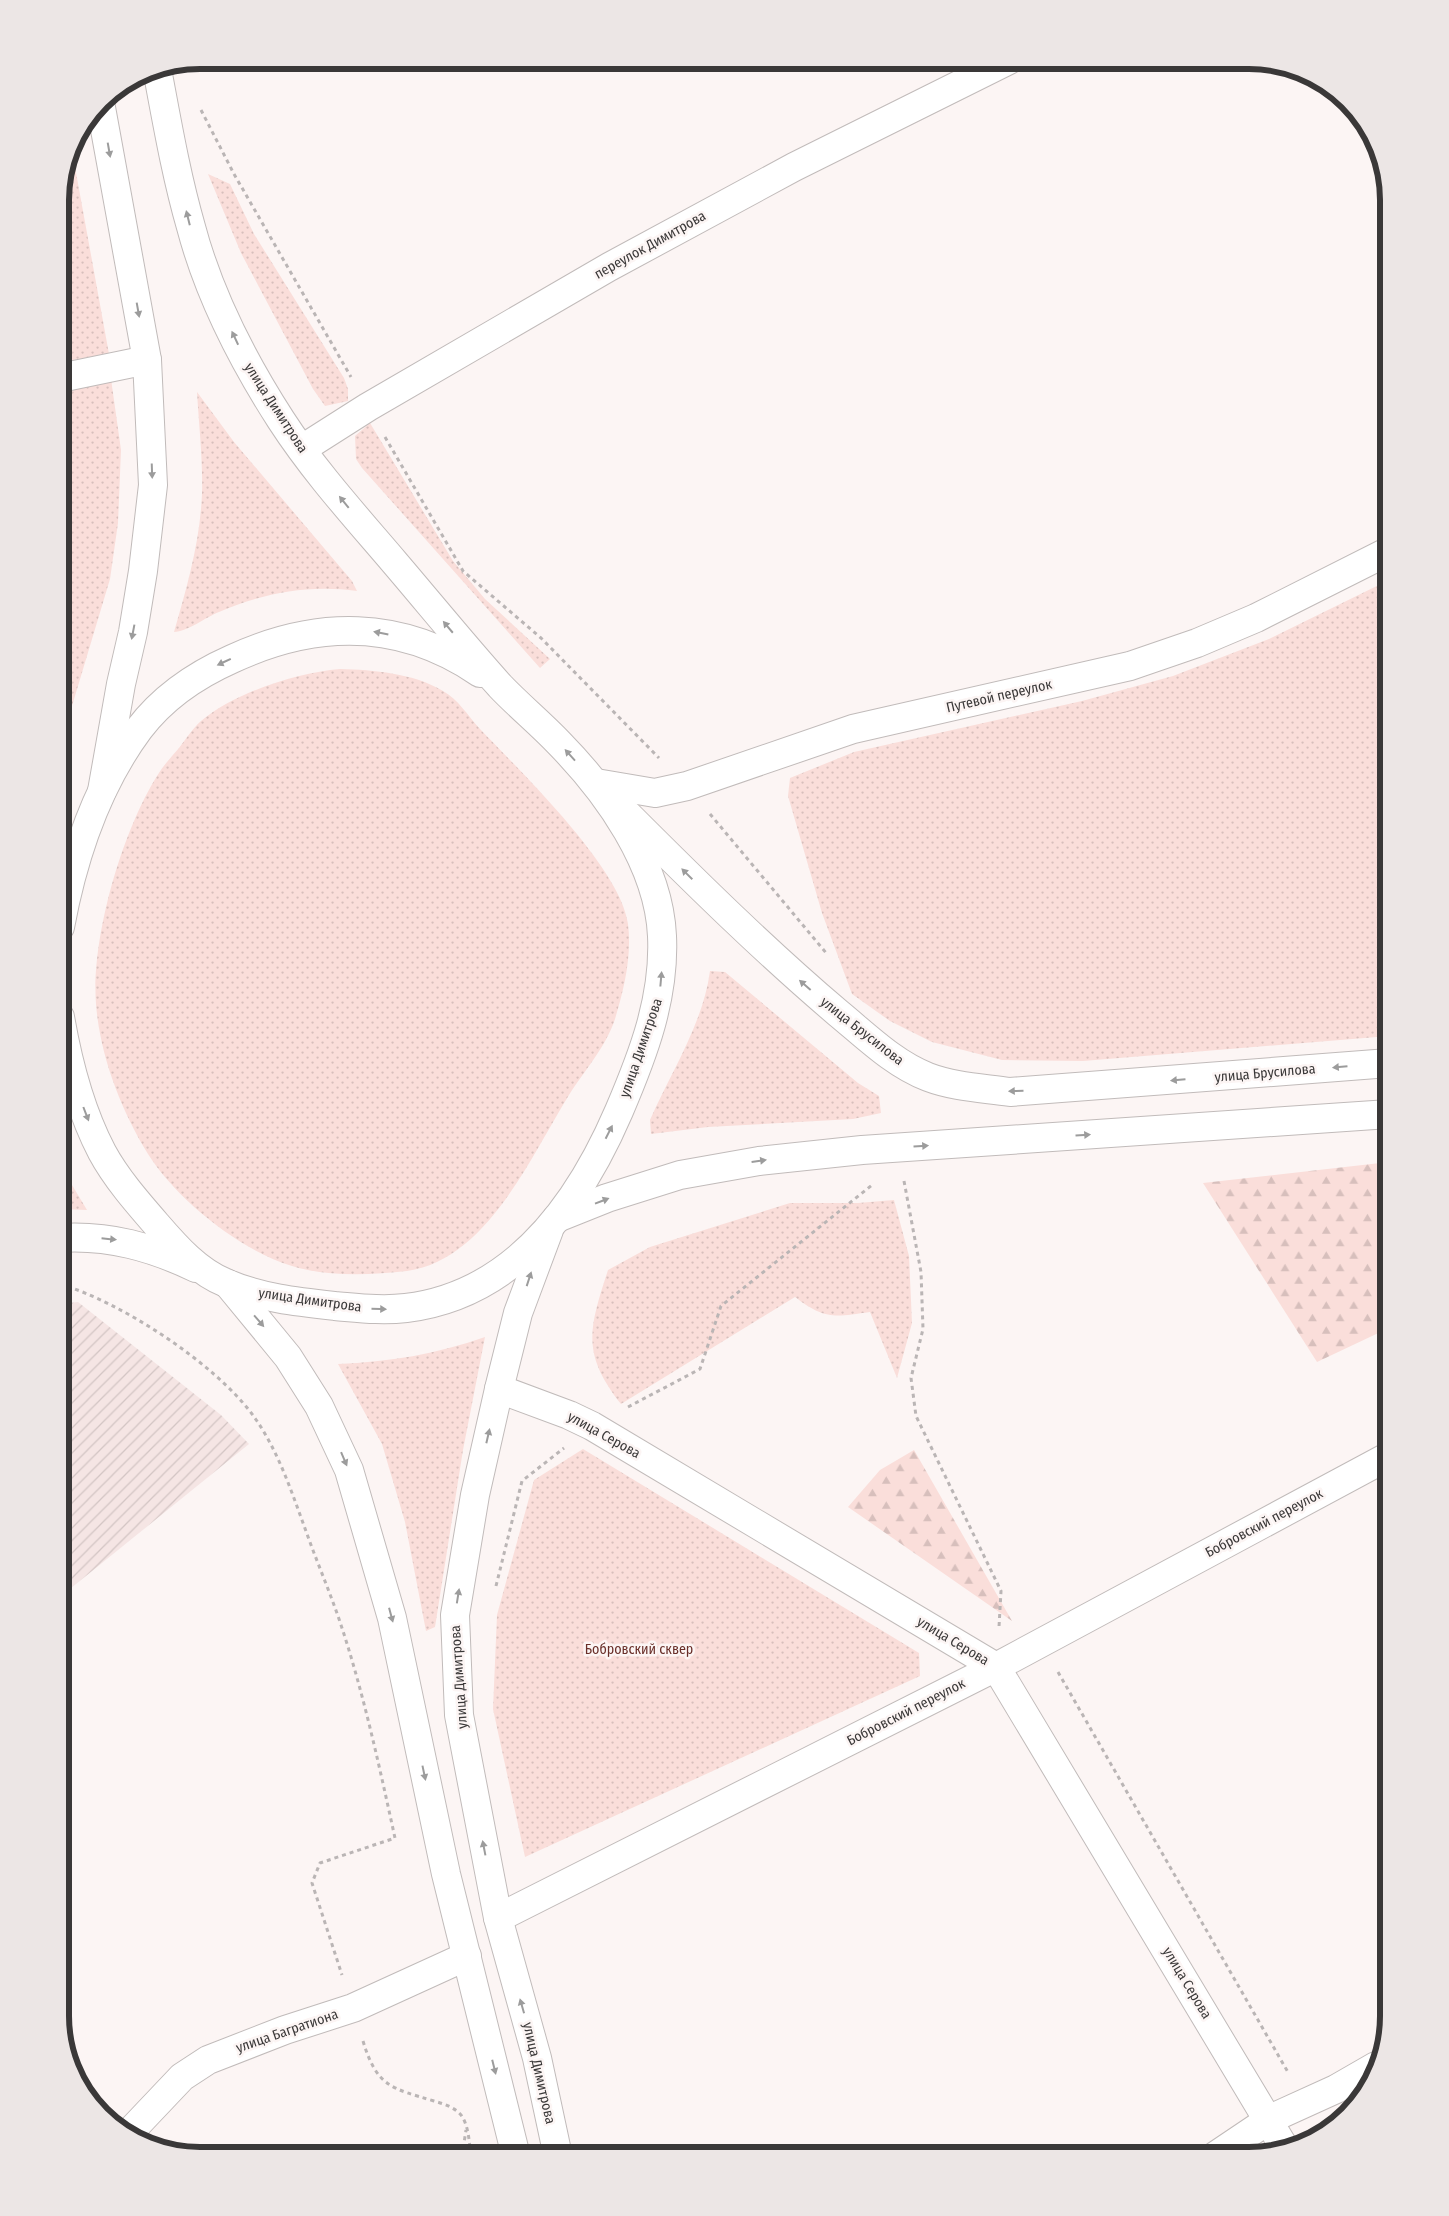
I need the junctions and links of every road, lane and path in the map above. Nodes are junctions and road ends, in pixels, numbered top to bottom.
1 (991, 69) edge
2 (159, 76) edge
3 (199, 106) dead end
4 (102, 112) edge
5 (147, 360) junction
6 (69, 376) edge
7 (368, 407) junction
8 (302, 450) junction
9 (1380, 556) edge
10 (503, 690) junction
11 (596, 783) junction
12 (687, 786) junction
13 (102, 791) junction
14 (80, 845) junction
15 (69, 866) edge
16 (69, 890) edge
17 (827, 954) dead end
18 (69, 1057) edge
19 (1380, 1064) edge
20 (1380, 1115) edge
21 (903, 1180) dead end
22 (869, 1186) dead end
23 (553, 1224) junction
24 (69, 1238) edge
25 (219, 1280) junction
26 (69, 1286) edge
27 (499, 1389) junction
28 (592, 1426) junction
29 (1380, 1461) edge
30 (495, 1591) dead end
31 (1041, 1643) junction
32 (996, 1667) junction
33 (395, 1838) dead end
34 (498, 1918) junction
35 (467, 1956) junction
36 (1368, 2070) edge
37 (1306, 2103) junction
38 (1270, 2119) junction
39 (133, 2129) edge
40 (1282, 2143) edge
41 (464, 2147) edge
42 (470, 2147) edge
43 (514, 2147) edge
44 (556, 2147) edge
45 (1229, 2147) edge

1 - 7 main road, переулок Димитрова
8 -> 2 main road, улица Димитрова
3 - 7 path
4 -> 5 main road, улица Димитрова
5 - 6 main road
5 -> 13 main road, улица Димитрова
7 - 8 main road, переулок Димитрова
7 - 12 path
10 -> 8 main road, улица Димитрова
9 - 12 main road, Путевой переулок
11 -> 10 main road, улица Димитрова
10 -> 13 main road, улица Димитрова
11 - 12 main road, Путевой переулок
19 -> 11 main road, улица Брусилова
23 -> 11 main road, улица Димитрова
12 - 17 path
13 - 14 main road, улица Димитрова
14 - 15 main road
14 - 16 main road, улица Димитрова
18 -> 25 main road, улица Димитрова
23 -> 20 main road
21 - 32 path
22 - 28 path
25 -> 23 main road, улица Димитрова
27 -> 23 main road, улица Димитрова
24 -> 25 main road
25 -> 35 main road, улица Димитрова
26 - 33 path
27 - 28 main road, улица Серова
34 -> 27 main road, улица Димитрова
28 - 30 path
28 - 32 main road, улица Серова
29 - 31 main road, Бобровский переулок
31 - 32 main road, Бобровский переулок
31 - 37 path
32 - 34 main road, Бобровский переулок
32 - 38 main road, улица Серова
44 -> 34 main road, улица Димитрова
35 - 39 main road, улица Багратиона
35 -> 43 main road, улица Димитрова
36 - 37 main road
37 - 38 main road
38 - 40 main road, улица Серова
38 - 45 main road
41 - 42 path

